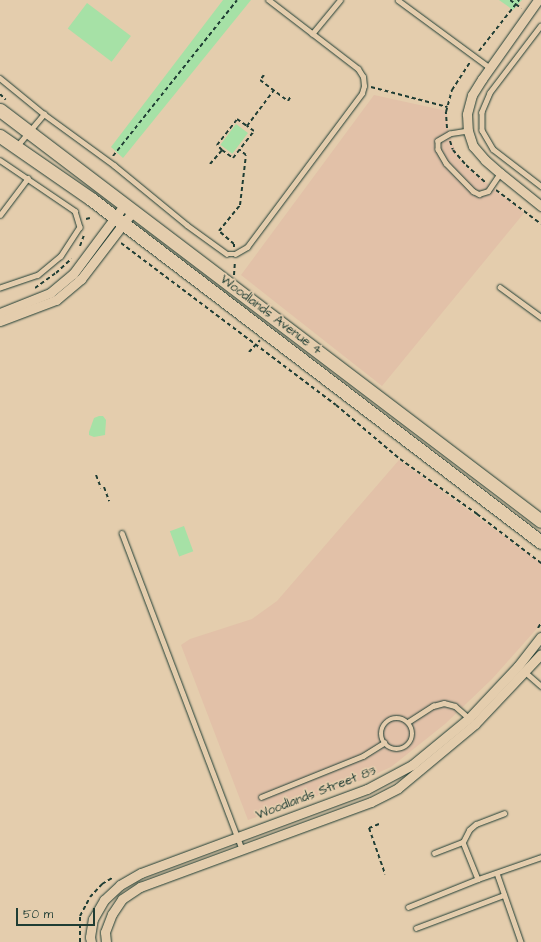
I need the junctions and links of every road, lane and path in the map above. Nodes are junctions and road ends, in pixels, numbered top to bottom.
1 (237, 0) edge
2 (268, 0) edge
3 (340, 0) edge
4 (398, 0) edge
5 (510, 0) edge
6 (538, 0) edge
7 (528, 14) junction
8 (541, 26) edge
9 (539, 32) edge
10 (312, 34) junction
11 (489, 67) junction
12 (264, 74) dead end
13 (0, 78) edge
14 (364, 86) junction
15 (274, 90) junction
16 (291, 96) dead end
17 (447, 107) dead end
18 (0, 110) edge
19 (44, 114) junction
20 (247, 126) junction
21 (468, 131) junction
22 (29, 132) junction
23 (0, 136) edge
24 (16, 148) junction
25 (222, 150) junction
26 (240, 150) junction
27 (0, 160) edge
28 (109, 161) junction
29 (210, 164) dead end
30 (500, 173) junction
31 (28, 178) junction
32 (541, 186) edge
33 (541, 206) edge
34 (129, 208) junction
35 (83, 214) dead end
36 (0, 215) edge
37 (90, 218) dead end
38 (86, 219) junction
39 (118, 221) junction
40 (86, 225) dead end
41 (86, 231) dead end
42 (122, 242) dead end
43 (77, 251) dead end
44 (235, 254) junction
45 (73, 257) dead end
46 (231, 285) junction
47 (500, 287) dead end
48 (0, 288) edge
49 (30, 291) dead end
50 (0, 313) edge
51 (540, 315) edge
52 (0, 321) edge
53 (265, 333) junction
54 (256, 344) junction
55 (249, 352) dead end
56 (96, 475) dead end
57 (109, 501) dead end
58 (541, 521) edge
59 (122, 534) dead end
60 (541, 542) edge
61 (541, 563) edge
62 (541, 623) edge
63 (539, 633) edge
64 (541, 654) edge
65 (522, 669) junction
66 (541, 686) edge
67 (472, 721) junction
68 (408, 722) junction
69 (384, 742) junction
70 (367, 789) junction
71 (261, 796) dead end
72 (371, 802) junction
73 (504, 813) dead end
74 (379, 824) dead end
75 (237, 837) junction
76 (463, 842) junction
77 (242, 849) junction
78 (434, 853) dead end
79 (541, 857) edge
80 (497, 873) junction
81 (385, 874) dead end
82 (116, 876) dead end
83 (478, 879) junction
84 (504, 895) junction
85 (408, 907) dead end
86 (416, 928) dead end
87 (80, 942) edge
88 (91, 942) edge
89 (106, 942) edge
90 (521, 942) edge

1 - 28 path
2 - 10 lane
3 - 10 lane
4 - 11 lane
5 - 7 path
6 - 7 street
7 - 11 street
8 - 9 lane
9 - 32 lane
10 - 14 lane
11 - 21 street
12 - 15 path
13 - 19 lane
14 - 17 path
14 - 44 lane
15 - 16 path
15 - 20 path
18 - 22 main road, Woodlands Avenue 4
19 - 22 lane
19 - 28 lane
20 - 25 path
20 - 26 path
21 - 30 street
21 - 30 lane
22 - 24 lane
22 - 34 main road, Woodlands Avenue 4
23 - 24 main road, Woodlands Avenue 4
24 - 39 main road, Woodlands Avenue 4
25 - 26 path
25 - 29 path
26 - 44 path
27 - 31 lane
28 - 44 lane
30 - 33 street
31 - 36 lane
31 - 48 lane
34 - 39 street
34 - 46 main road, Woodlands Avenue 4
35 - 38 path
37 - 38 path
38 - 40 path
39 - 50 street
39 - 52 street
39 - 53 main road, Woodlands Avenue 4
41 - 43 path
42 - 54 path
44 - 46 path
45 - 49 path
46 - 58 main road, Woodlands Avenue 4
47 - 51 lane
53 - 54 path
53 - 60 main road, Woodlands Avenue 4
54 - 55 path
54 - 61 path
56 - 57 path
59 - 75 lane
62 - 63 path
63 - 65 street, Woodlands Street 83
64 - 65 street, Woodlands Street 83
65 - 66 lane
65 - 67 street, Woodlands Street 83
67 - 68 lane
67 - 70 street, Woodlands Street 83
67 - 72 street, Woodlands Street 83
68 - 69 lane
68 - 69 lane
69 - 71 lane
70 - 72 lane
70 - 75 street, Woodlands Street 83
72 - 77 street, Woodlands Street 83
73 - 76 lane
74 - 81 path
75 - 77 lane
75 - 88 street, Woodlands Street 83
76 - 78 lane
76 - 83 lane
77 - 89 street, Woodlands Street 83
79 - 80 lane
80 - 83 lane
80 - 84 lane
82 - 87 path
83 - 85 lane
84 - 86 lane
84 - 90 lane

